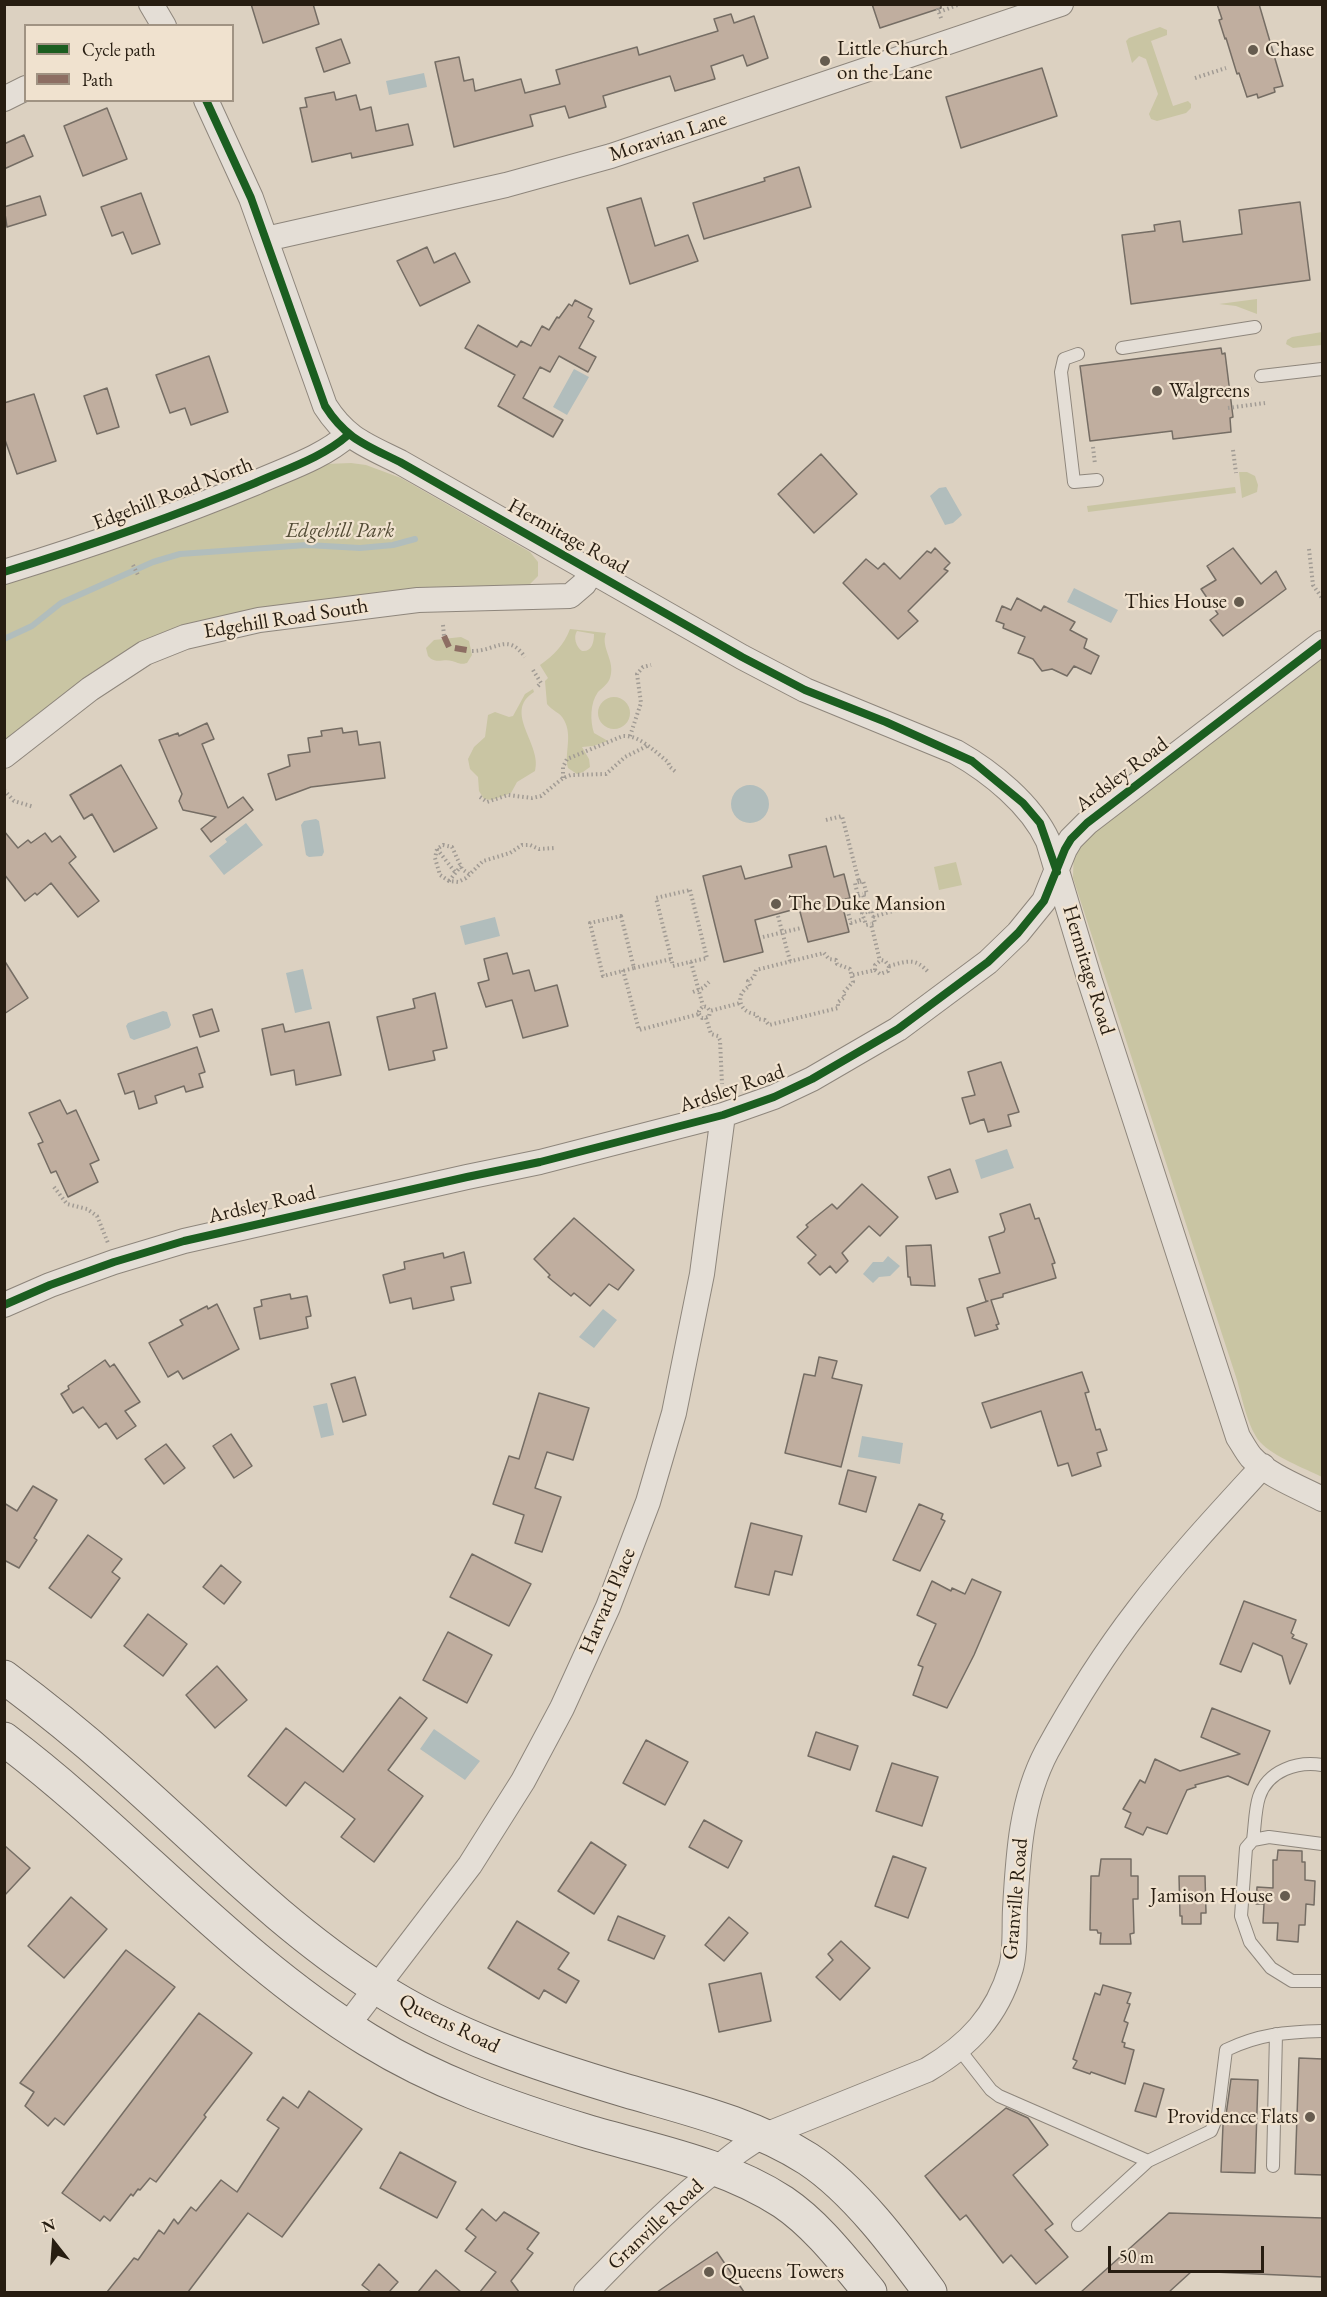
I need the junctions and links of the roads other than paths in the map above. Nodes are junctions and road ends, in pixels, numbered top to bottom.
1 (1061, 4) edge
2 (24, 89) edge
3 (4, 99) edge
4 (207, 102) edge
5 (266, 239) junction
6 (1255, 327) dead end
7 (1122, 348) dead end
8 (1078, 354) dead end
9 (1323, 369) edge
10 (1262, 376) dead end
11 (348, 435) junction
12 (1097, 480) dead end
13 (592, 571) junction
14 (4, 572) edge
15 (1323, 643) edge
16 (4, 756) edge
17 (1057, 872) junction
18 (723, 1115) junction
19 (4, 1305) edge
20 (1263, 1466) junction
21 (1323, 1499) edge
22 (4, 1677) edge
23 (76, 1734) junction
24 (4, 1739) edge
25 (1323, 1765) edge
26 (43, 1769) junction
27 (1253, 1840) junction
28 (1323, 1844) edge
29 (1323, 1981) edge
30 (376, 1988) junction
31 (347, 2026) junction
32 (1323, 2031) edge
33 (1276, 2034) junction
34 (959, 2049) junction
35 (763, 2136) junction
36 (1148, 2161) junction
37 (1273, 2166) dead end
38 (717, 2169) junction
39 (1078, 2225) dead end
40 (586, 2292) edge
41 (870, 2292) edge
42 (930, 2292) edge

1 - 5 street, Moravian Lane
2 - 3 street
4 - 5 street, Hermitage Road
5 - 11 street, Hermitage Road
6 - 7 lane
8 - 12 lane
9 - 10 lane
11 - 13 street, Hermitage Road
11 - 14 street, Edgehill Road North
13 - 16 street, Edgehill Road South
13 - 17 street, Hermitage Road
15 - 17 street, Ardsley Road
17 - 18 street, Ardsley Road
17 - 20 street, Hermitage Road
18 - 19 street, Ardsley Road
18 - 30 street, Harvard Place
20 - 21 street, Hermitage Road
20 - 34 street, Granville Road
22 - 23 main road, Queens Road
23 - 26 main road
23 - 30 main road, Queens Road
24 - 26 main road
25 - 27 lane
26 - 31 main road
27 - 28 lane
27 - 29 lane
30 - 31 street, Harvard Place
30 - 35 main road, Queens Road
31 - 38 main road
32 - 33 lane
33 - 36 lane
33 - 37 lane
34 - 35 street, Granville Road
34 - 36 lane
35 - 38 street, Granville Road
35 - 42 main road, Queens Road
36 - 39 lane
38 - 40 street, Granville Road
38 - 41 main road

